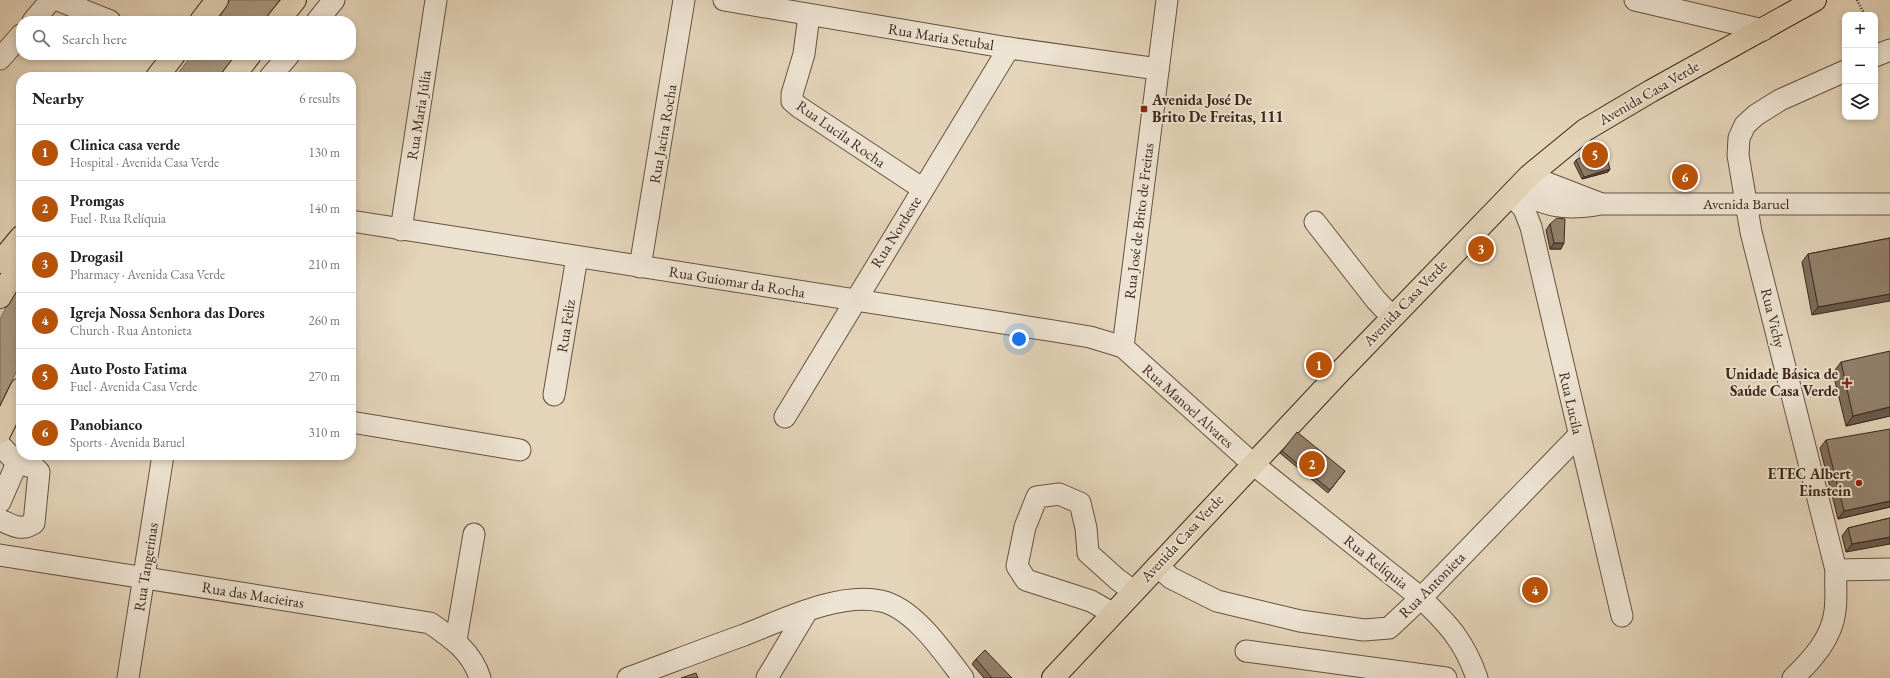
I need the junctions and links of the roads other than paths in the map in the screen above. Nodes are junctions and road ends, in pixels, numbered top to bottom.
1 (51, 0) edge
2 (58, 0) edge
3 (217, 0) edge
4 (295, 0) edge
5 (334, 0) edge
6 (436, 0) edge
7 (684, 0) edge
8 (724, 0) edge
9 (1167, 0) edge
10 (1815, 0) edge
11 (1643, 1) edge
12 (809, 15) junction
13 (37, 16) edge
14 (98, 16) edge
15 (205, 16) edge
16 (282, 16) edge
17 (321, 16) edge
18 (1763, 30) junction
19 (16, 41) edge
20 (1009, 48) junction
21 (1890, 50) edge
22 (1878, 55) edge
23 (0, 60) edge
24 (170, 60) edge
25 (246, 60) edge
26 (285, 60) edge
27 (1158, 68) junction
28 (161, 72) edge
29 (237, 72) edge
30 (274, 72) edge
31 (1842, 72) edge
32 (1518, 187) junction
33 (923, 189) junction
34 (1746, 204) junction
35 (1890, 204) edge
36 (356, 222) edge
37 (1315, 222) dead end
38 (401, 230) junction
39 (16, 242) edge
40 (577, 257) junction
41 (0, 262) edge
42 (640, 267) junction
43 (16, 270) edge
44 (0, 297) edge
45 (855, 300) junction
46 (1392, 317) junction
47 (1123, 347) junction
48 (554, 395) dead end
49 (16, 399) edge
50 (785, 417) dead end
51 (356, 423) edge
52 (0, 432) edge
53 (1579, 435) junction
54 (0, 445) edge
55 (520, 450) dead end
56 (163, 460) edge
57 (17, 463) junction
58 (1253, 464) junction
59 (0, 502) edge
60 (0, 520) edge
61 (474, 534) dead end
62 (0, 555) edge
63 (1156, 566) junction
64 (1890, 569) edge
65 (1836, 570) junction
66 (144, 578) junction
67 (1133, 591) junction
68 (1421, 598) junction
69 (807, 611) junction
70 (1112, 613) junction
71 (1622, 616) dead end
72 (456, 640) junction
73 (1246, 650) dead end
74 (128, 678) edge
75 (480, 678) edge
76 (628, 678) edge
77 (768, 678) edge
78 (963, 678) edge
79 (1053, 678) edge
80 (1446, 678) edge
81 (1477, 678) edge
82 (1793, 678) edge

1 - 13 street
2 - 14 street
3 - 15 main road
4 - 16 main road
5 - 17 street
6 - 38 street, Rua Maria Júlia
7 - 42 street, Rua Jacira Rocha
8 - 12 street, Rua Maria Setubal
9 - 27 street, Rua José de Brito de Freitas
10 - 18 main road, Avenida Casa Verde
11 - 18 street
12 - 20 street, Rua Maria Setubal
12 - 33 street, Rua Lucila Rocha
18 - 32 main road, Avenida Casa Verde
19 - 23 street
20 - 27 street, Rua Maria Setubal
20 - 33 street, Rua Nordeste
21 - 22 street
24 - 28 main road
25 - 29 main road
26 - 30 street
27 - 47 street, Rua José de Brito de Freitas
31 - 34 street, Rua Vichy
32 - 34 street, Avenida Baruel
32 - 46 main road, Avenida Casa Verde
32 - 53 street, Rua Lucila
33 - 45 street, Rua Nordeste
34 - 35 street, Avenida Baruel
34 - 65 street, Rua Vichy
36 - 38 street, Rua Guiomar da Rocha
37 - 46 street
38 - 40 street, Rua Guiomar da Rocha
39 - 41 main road
40 - 42 street, Rua Guiomar da Rocha
40 - 48 street, Rua Feliz
42 - 45 street, Rua Guiomar da Rocha
43 - 44 main road
45 - 47 street, Rua Guiomar da Rocha
45 - 50 street, Rua Nordeste
46 - 58 main road, Avenida Casa Verde
47 - 58 street, Rua Manoel Alvares
49 - 52 main road
51 - 55 street
53 - 68 street, Rua Antonieta
53 - 71 street, Rua Lucila
54 - 57 street
56 - 66 street, Rua Tangerinas
57 - 59 street
57 - 60 street
58 - 63 main road, Avenida Casa Verde
58 - 68 street, Rua Relíquia
61 - 72 street
62 - 66 street, Rua das Macieiras
63 - 67 main road, Avenida Casa Verde
63 - 68 street, Rua Antonieta
64 - 65 street
65 - 82 street, Rua Vichy
66 - 72 street, Rua das Macieiras
66 - 74 street, Rua Tangerinas
67 - 70 main road, Avenida Casa Verde
67 - 70 street
68 - 81 street, Rua Relíquia
69 - 76 street
69 - 77 street
69 - 78 street
70 - 79 main road, Avenida Casa Verde
72 - 75 street, Rua das Macieiras
73 - 80 street

